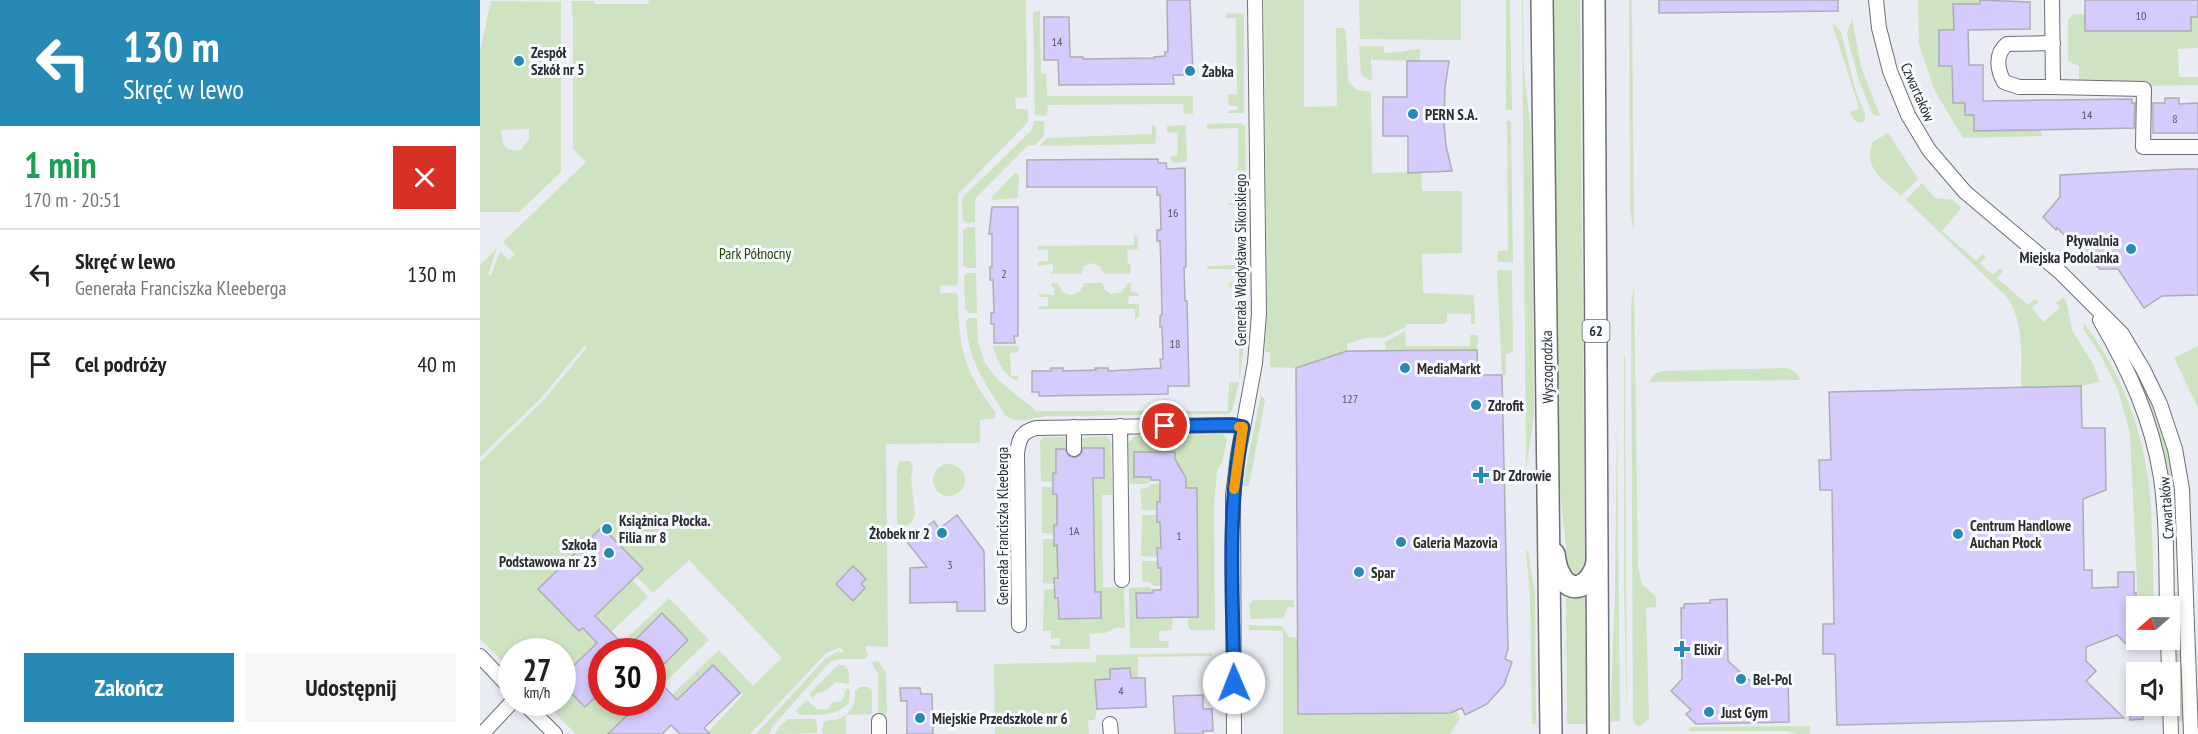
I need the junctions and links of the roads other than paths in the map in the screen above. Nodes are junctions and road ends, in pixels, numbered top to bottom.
1 (1256, 0) edge
2 (1542, 0) edge
3 (1594, 0) edge
4 (1876, 0) edge
5 (2052, 0) edge
6 (2053, 43) junction
7 (2053, 87) junction
8 (2198, 147) edge
9 (2092, 305) junction
10 (1120, 426) junction
11 (1074, 427) junction
12 (1243, 427) junction
13 (1074, 448) dead end
14 (1550, 533) junction
15 (1597, 563) junction
16 (2192, 576) edge
17 (2166, 577) junction
18 (1122, 580) dead end
19 (2167, 596) edge
20 (1018, 625) dead end
21 (2168, 650) edge
22 (480, 656) edge
23 (498, 675) edge
24 (500, 716) edge
25 (537, 716) edge
26 (483, 734) edge
27 (555, 734) edge
28 (1234, 734) edge
29 (1551, 734) edge
30 (1598, 734) edge
31 (2171, 734) edge
32 (2191, 734) edge

1 - 12 street, Generała Władysława Sikorskiego
2 - 14 main road, Wyszogrodzka
3 - 15 main road, 62
4 - 9 street, Czwartaków
5 - 6 street
6 - 7 street
6 - 7 street
7 - 8 street
9 - 16 street, Czwartaków
9 - 17 street, Czwartaków
10 - 11 street, Generała Franciszka Kleeberga
10 - 12 street, Generała Franciszka Kleeberga
10 - 18 street
11 - 13 street
11 - 20 street, Generała Franciszka Kleeberga
12 - 28 street, Generała Władysława Sikorskiego
14 - 15 main road
14 - 29 main road, Wyszogrodzka
15 - 30 main road, 62
16 - 17 street
16 - 32 street, Czwartaków
17 - 19 street, Czwartaków
21 - 31 street
22 - 23 street
24 - 26 street
25 - 27 street

